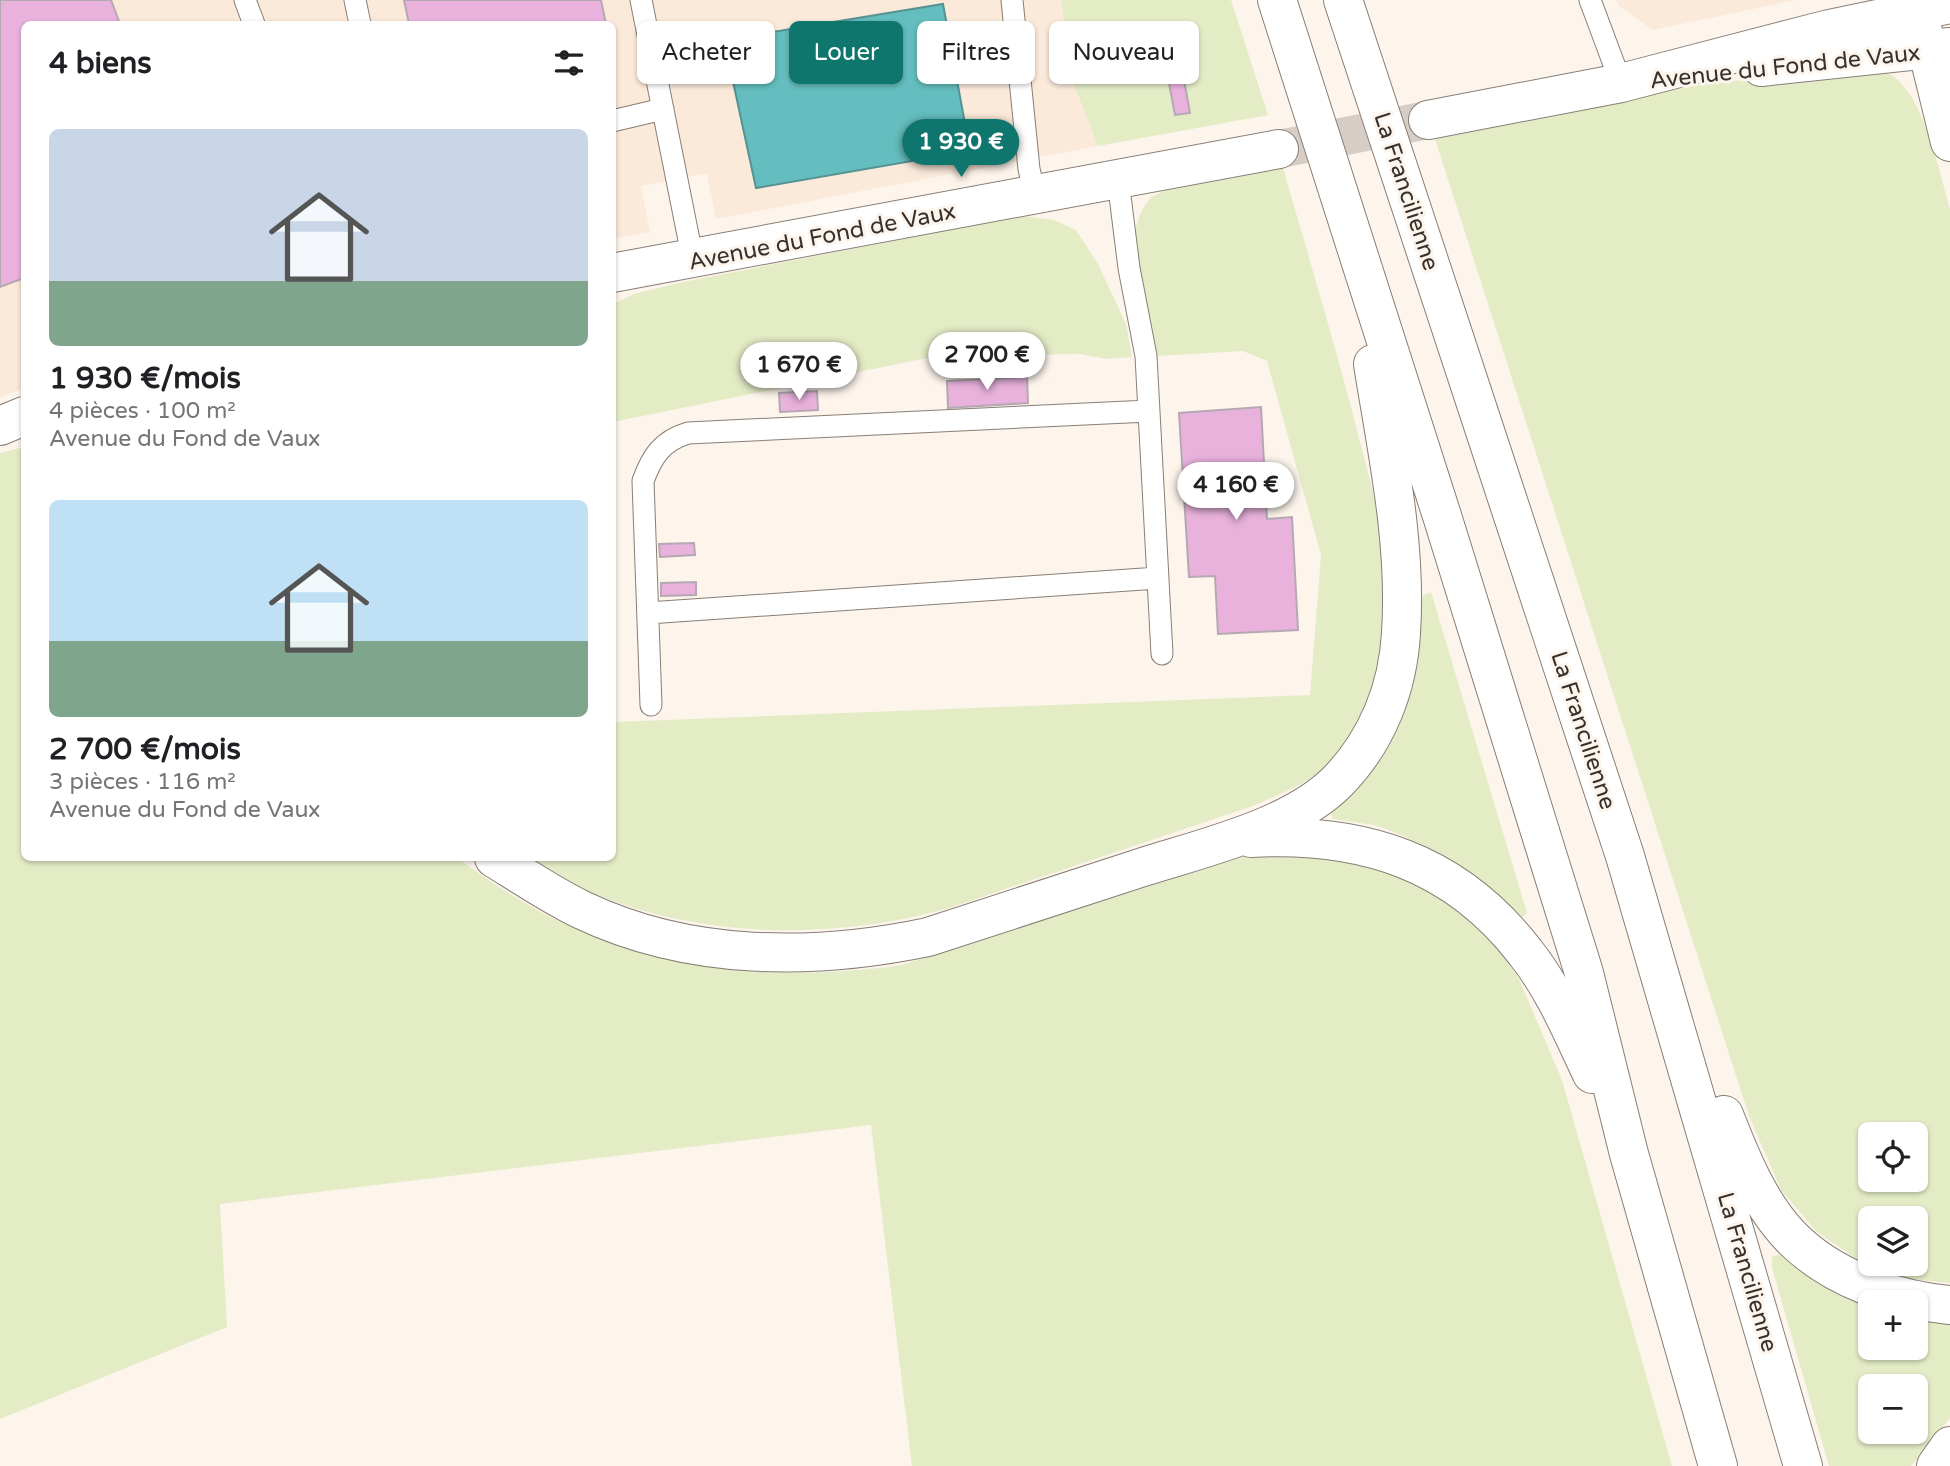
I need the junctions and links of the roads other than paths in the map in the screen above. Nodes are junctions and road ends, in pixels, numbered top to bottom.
1 (245, 0) edge
2 (355, 0) edge
3 (641, 0) edge
4 (1012, 0) edge
5 (1277, 0) edge
6 (1343, 0) edge
7 (1590, 0) edge
8 (1934, 7) edge
9 (253, 21) edge
10 (359, 21) edge
11 (1938, 49) edge
12 (1621, 83) junction
13 (663, 109) junction
14 (616, 120) edge
15 (1428, 120) tunnel mouth
16 (1950, 142) edge
17 (1279, 149) tunnel mouth
18 (1118, 180) junction
19 (1035, 195) junction
20 (1354, 244) junction
21 (693, 260) junction
22 (653, 268) junction
23 (616, 273) edge
24 (616, 286) edge
25 (1149, 411) junction
26 (21, 417) edge
27 (0, 426) edge
28 (21, 438) edge
29 (0, 442) edge
30 (1158, 578) junction
31 (648, 613) junction
32 (1162, 654) dead end
33 (651, 705) dead end
34 (1228, 839) junction
35 (1625, 856) junction
36 (499, 861) edge
37 (1629, 1154) junction
38 (1950, 1305) edge
39 (1950, 1446) edge
40 (1718, 1466) edge
41 (1803, 1466) edge
42 (1936, 1466) edge

1 - 9 lane
2 - 10 lane
3 - 13 lane
4 - 19 lane
5 - 20 main road
6 - 35 main road, La Francilienne
7 - 12 lane
8 - 11 main road
8 - 12 main road, Avenue du Fond de Vaux
11 - 12 main road, Avenue du Fond de Vaux
11 - 16 main road
12 - 15 main road, Avenue du Fond de Vaux
13 - 14 lane
13 - 21 lane
17 - 18 main road, Avenue du Fond de Vaux
18 - 19 main road, Avenue du Fond de Vaux
18 - 25 lane
19 - 21 main road, Avenue du Fond de Vaux
20 - 34 main road
20 - 37 main road
21 - 22 main road, Avenue du Fond de Vaux
22 - 23 main road, Avenue du Fond de Vaux
22 - 24 main road, Avenue du Fond de Vaux
25 - 30 lane
25 - 31 lane
26 - 27 main road
28 - 29 main road
30 - 31 lane
30 - 32 lane
31 - 33 lane
34 - 36 main road
34 - 37 main road
35 - 38 main road
35 - 41 main road, La Francilienne
37 - 40 main road
39 - 42 main road

